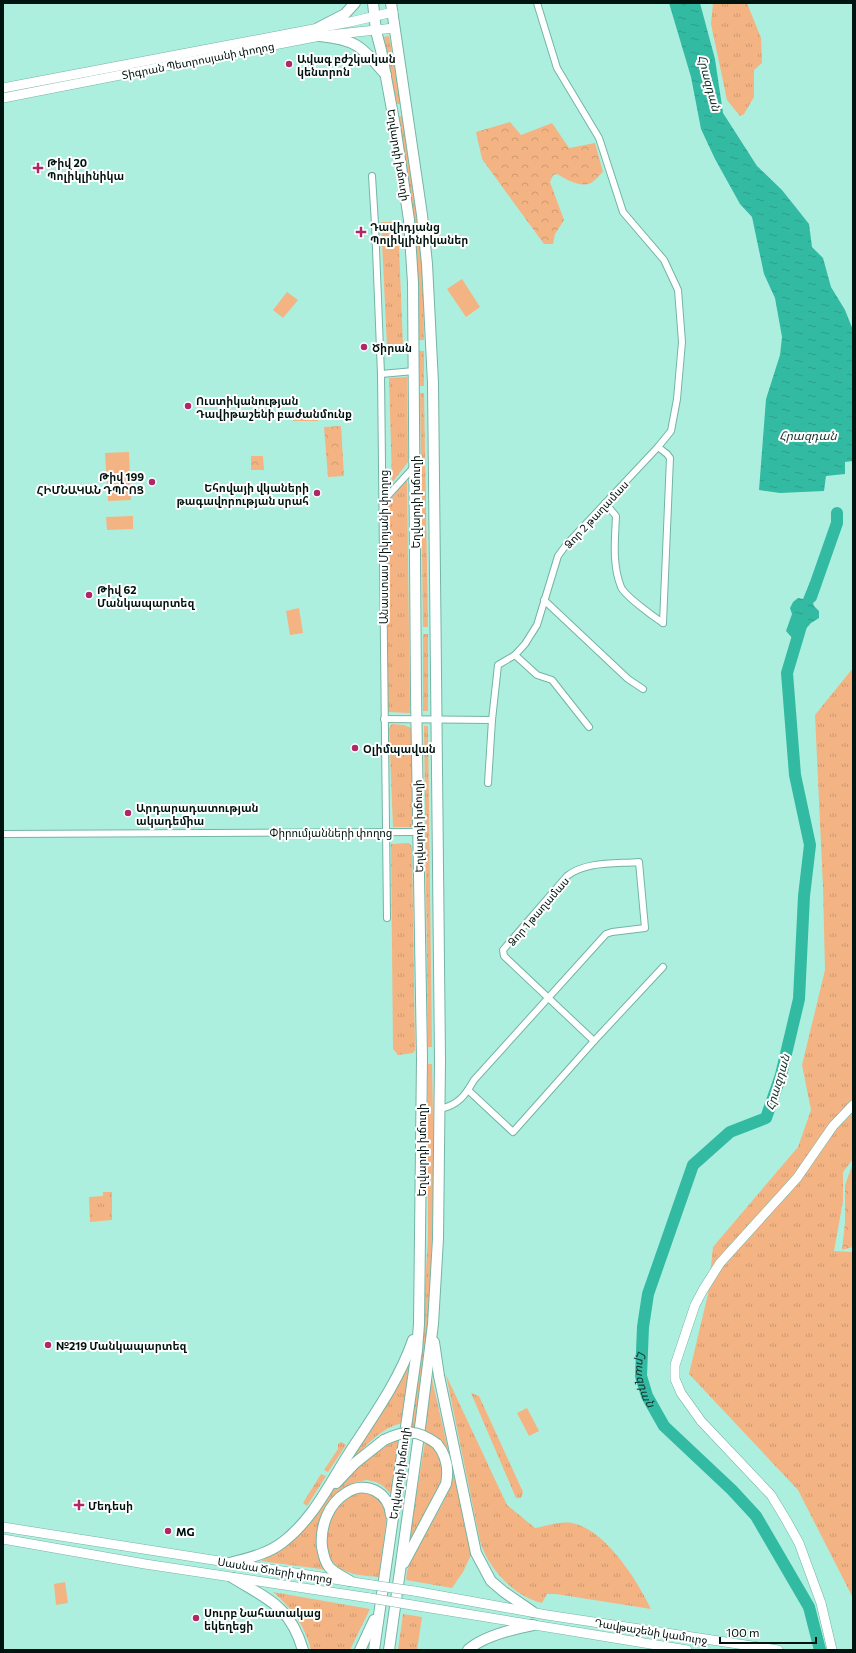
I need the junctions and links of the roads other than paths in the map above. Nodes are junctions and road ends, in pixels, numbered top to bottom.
1 (355, 3) edge
2 (373, 3) edge
3 (537, 3) edge
4 (392, 7) edge
5 (374, 15) junction
6 (394, 28) junction
7 (376, 31) junction
8 (319, 32) junction
9 (386, 75) junction
10 (3, 88) edge
11 (3, 98) edge
12 (408, 108) junction
13 (393, 110) junction
14 (372, 176) dead end
15 (414, 347) junction
16 (431, 347) junction
17 (414, 371) junction
18 (381, 374) junction
19 (658, 448) junction
20 (414, 466) junction
21 (383, 501) junction
22 (606, 503) junction
23 (544, 600) junction
24 (515, 655) junction
25 (643, 689) dead end
26 (384, 719) junction
27 (417, 720) junction
28 (436, 720) junction
29 (492, 720) junction
30 (589, 727) dead end
31 (488, 782) dead end
32 (386, 832) junction
33 (418, 832) junction
34 (3, 834) edge
35 (387, 918) dead end
36 (663, 967) dead end
37 (548, 998) junction
38 (594, 1041) junction
39 (422, 1058) junction
40 (440, 1060) junction
41 (468, 1090) junction
42 (853, 1105) edge
43 (440, 1109) junction
44 (419, 1324) junction
45 (433, 1324) junction
46 (318, 1503) junction
47 (392, 1522) junction
48 (3, 1527) edge
49 (3, 1539) edge
50 (230, 1563) junction
51 (400, 1570) junction
52 (233, 1578) junction
53 (350, 1581) junction
54 (380, 1609) junction
55 (533, 1612) junction
56 (547, 1615) joint
57 (533, 1625) junction
58 (545, 1628) joint
59 (486, 1639) junction
60 (303, 1650) edge
61 (360, 1650) edge
62 (374, 1650) edge
63 (389, 1650) edge
64 (468, 1650) edge
65 (476, 1650) edge
66 (687, 1650) edge
67 (778, 1650) edge
68 (832, 1650) edge

1 - 8 main road
2 - 5 main road, Եղվարդի խճուղի
3 - 19 street, Ձոր 2 թաղամաս
4 - 5 main road, Տիգրան Պետրոսյանի փողոց
4 - 6 main road, Եղվարդի խճուղի
5 - 7 main road, Եղվարդի խճուղի
5 - 8 main road, Տիգրան Պետրոսյանի փողոց
6 - 7 main road, Տիգրան Պետրոսյանի փողոց
6 - 12 main road, Եղվարդի խճուղի
7 - 8 main road, Տիգրան Պետրոսյանի փողոց
7 - 9 main road, Եղվարդի խճուղի
8 - 9 main road
8 - 10 main road, Տիգրան Պետրոսյանի փողոց
8 - 11 main road, Տիգրան Պետրոսյանի փողոց
9 - 13 main road, Եղվարդի խճուղի
12 - 13 main road
12 - 16 main road, Եղվարդի խճուղի
13 - 15 main road, Եղվարդի խճուղի
14 - 18 street, Անաստաս Միկոյանի փողոց
15 - 16 main road
15 - 17 main road, Եղվարդի խճուղի
16 - 28 main road, Եղվարդի խճուղի
17 - 18 street
17 - 20 main road, Եղվարդի խճուղի
18 - 21 street, Անաստաս Միկոյանի փողոց
19 - 22 street, Ձոր 2 թաղամաս
19 - 22 street
20 - 21 street
20 - 27 main road, Եղվարդի խճուղի
21 - 26 street, Անաստաս Միկոյանի փողոց
22 - 23 street, Ձոր 2 թաղամաս
23 - 24 street, Ձոր 2 թաղամաս
23 - 25 street
24 - 29 street, Ձոր 2 թաղամաս
24 - 30 street
26 - 27 street
26 - 32 street, Անաստաս Միկոյանի փողոց
27 - 28 street
27 - 33 main road, Եղվարդի խճուղի
28 - 29 street
28 - 40 main road, Եղվարդի խճուղի
29 - 31 street
32 - 33 street, Փիրումյանների փողոց
32 - 34 street, Փիրումյանների փողոց
32 - 35 street, Անաստաս Միկոյանի փողոց
33 - 39 main road, Եղվարդի խճուղի
36 - 38 street
37 - 37 street, Ձոր 1 թաղամաս
37 - 38 street, Ձոր 1 թաղամաս
37 - 41 street, Ձոր 1 թաղամաս
38 - 41 street
39 - 40 main road
39 - 44 main road, Եղվարդի խճուղի
40 - 43 main road, Եղվարդի խճուղի
41 - 43 street, Ձոր 1 թաղամաս
42 - 68 main road
43 - 45 main road, Եղվարդի խճուղի
44 - 46 main road
44 - 47 main road, Եղվարդի խճուղի
45 - 51 main road, Եղվարդի խճուղի
45 - 55 main road
46 - 50 main road
46 - 51 main road, bridge
47 - 53 main road
47 - 54 main road, Եղվարդի խճուղի
48 - 50 main road, Սասնա Ծռերի փողոց
49 - 52 main road, Սասնա Ծռերի փողոց
50 - 53 main road, Սասնա Ծռերի փողոց
51 - 63 main road, Եղվարդի խճուղի
52 - 57 main road, Սասնա Ծռերի փողոց, bridge
52 - 60 main road
53 - 55 main road, Սասնա Ծռերի փողոց, bridge
54 - 61 main road
54 - 62 main road, Եղվարդի խճուղի
55 - 56 main road, Սասնա Ծռերի փողոց
56 - 67 main road, Դավթաշենի կամուրջ
57 - 58 main road, Սասնա Ծռերի փողոց
57 - 59 main road
58 - 66 main road, Դավթաշենի կամուրջ
59 - 64 main road
59 - 65 main road

